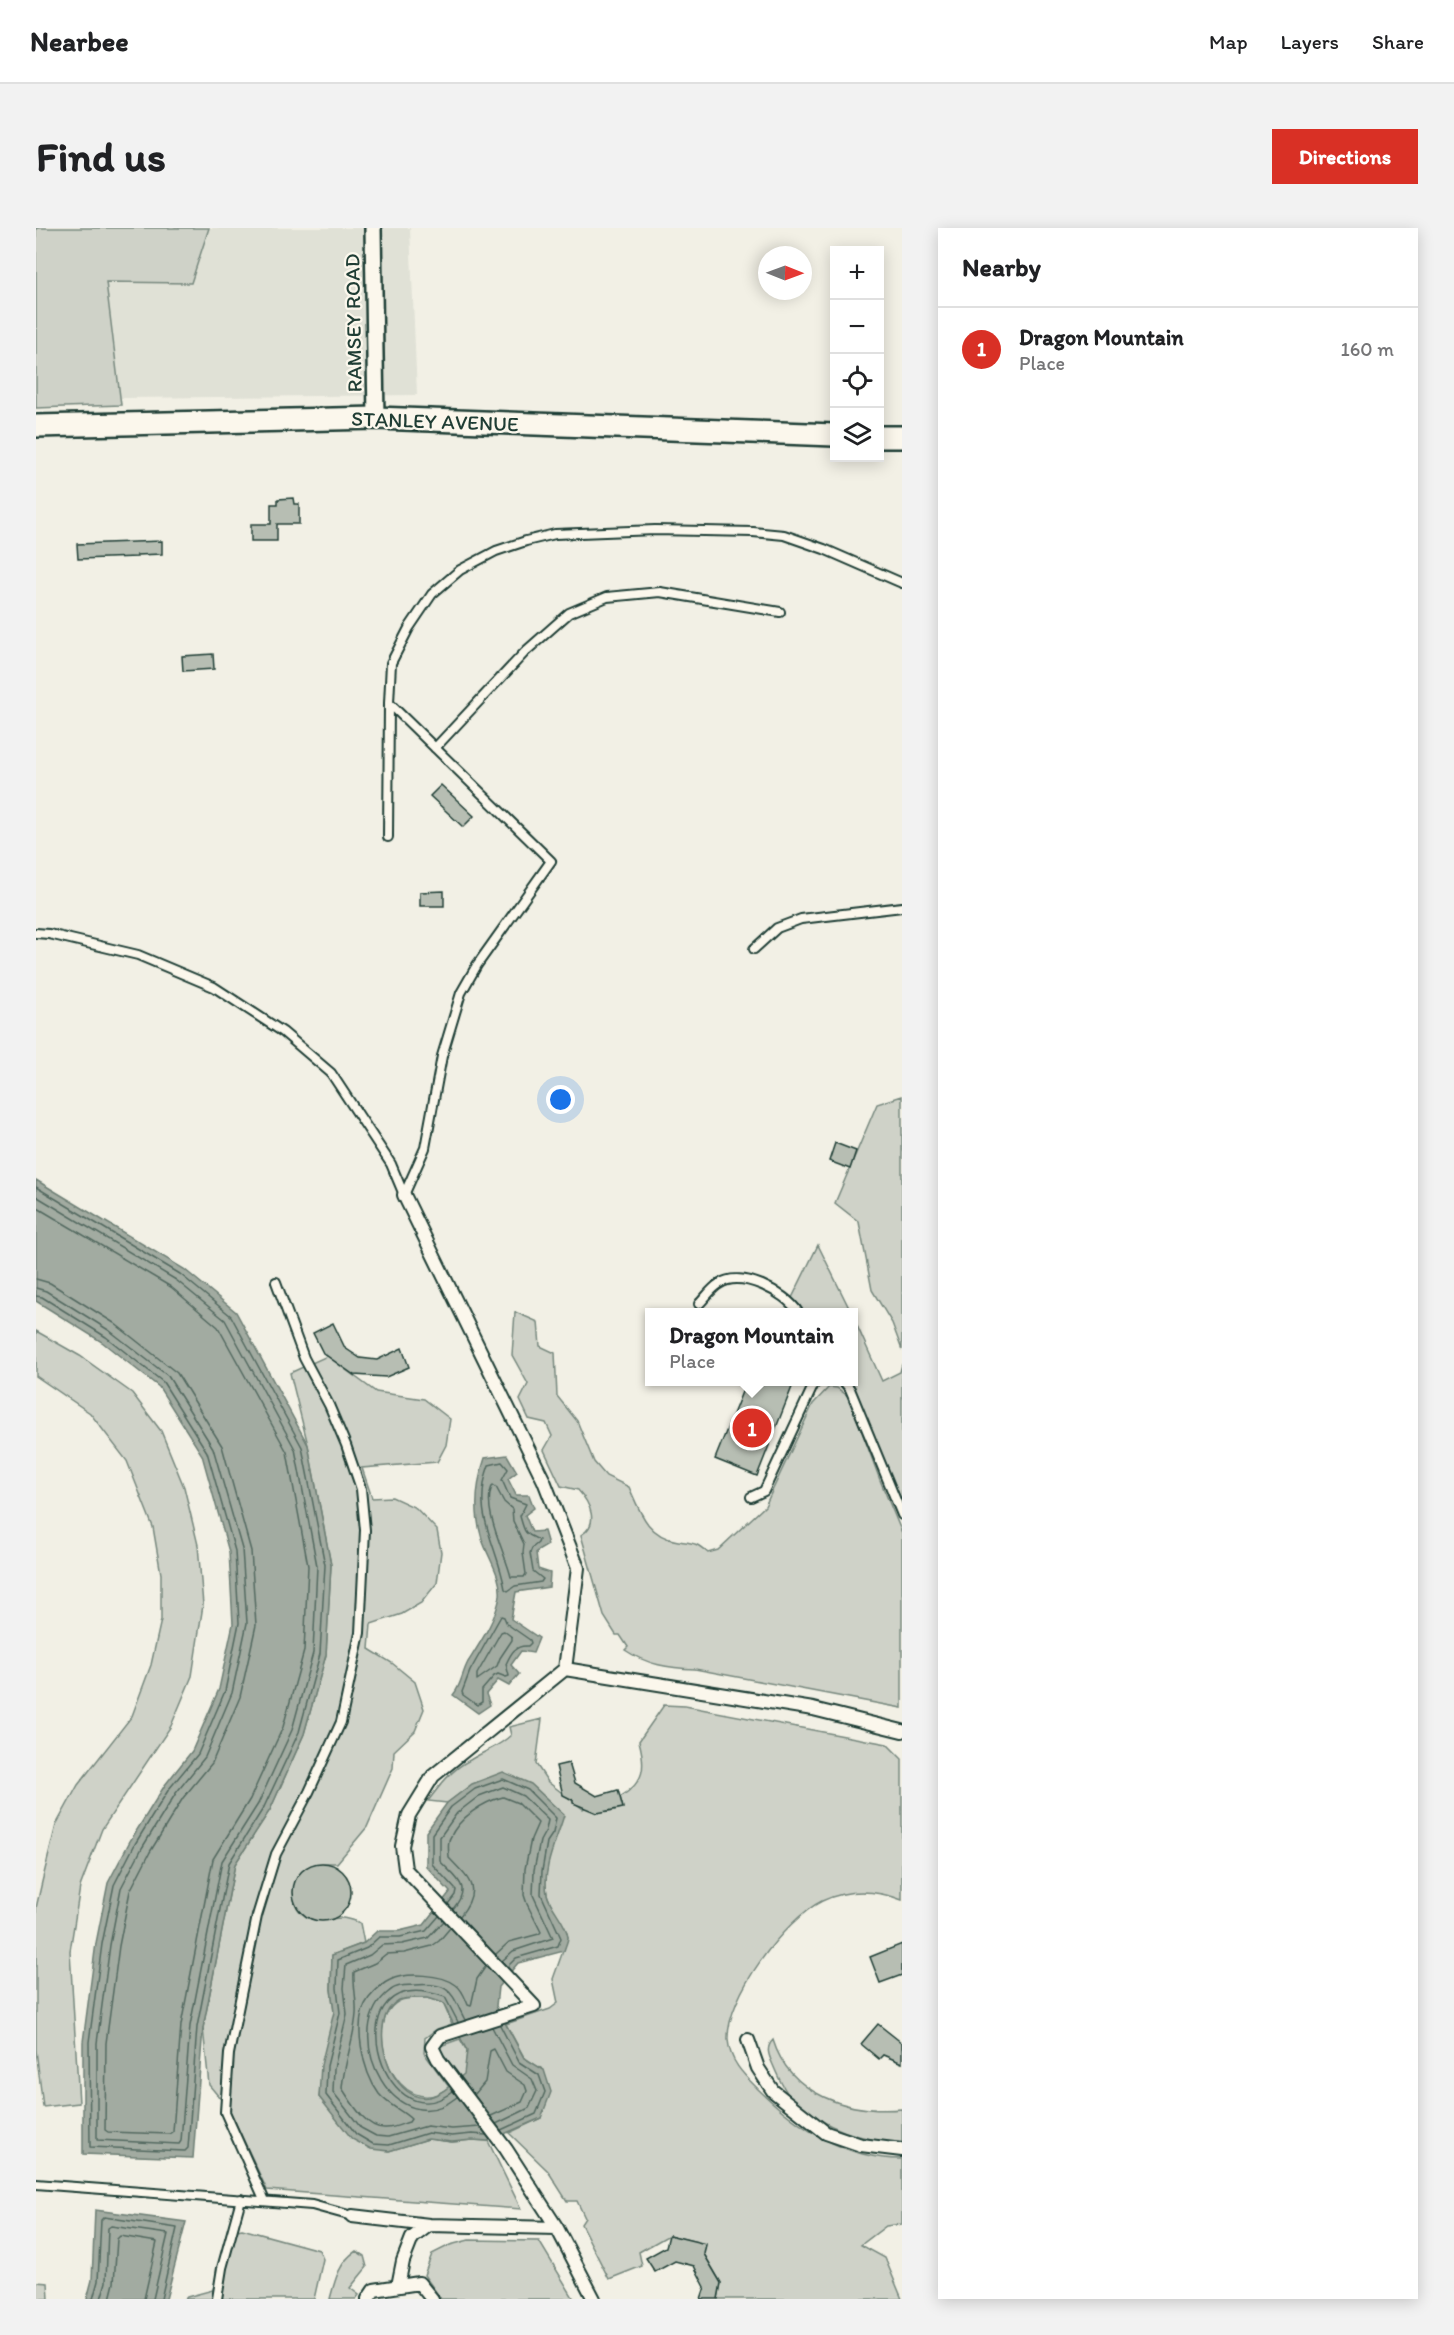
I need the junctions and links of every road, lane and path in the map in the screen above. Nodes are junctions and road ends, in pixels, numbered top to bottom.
1 (373, 228) edge
2 (376, 418) junction
3 (36, 426) edge
4 (830, 435) edge
5 (884, 436) edge
6 (902, 437) edge
7 (902, 584) edge
8 (780, 612) dead end
9 (389, 703) junction
10 (435, 748) junction
11 (388, 837) dead end
12 (902, 907) edge
13 (36, 933) edge
14 (754, 949) dead end
15 (404, 1196) junction
16 (276, 1282) dead end
17 (699, 1304) dead end
18 (794, 1308) edge
19 (813, 1386) edge
20 (847, 1386) edge
21 (751, 1497) dead end
22 (902, 1515) edge
23 (565, 1669) junction
24 (897, 1730) edge
25 (902, 1742) edge
26 (748, 2040) dead end
27 (902, 2150) edge
28 (36, 2184) edge
29 (241, 2199) junction
30 (265, 2201) junction
31 (352, 2216) joint
32 (429, 2225) junction
33 (557, 2228) junction
34 (398, 2286) junction
35 (218, 2299) edge
36 (368, 2299) edge
37 (432, 2299) edge
38 (594, 2299) edge

1 - 2 street, RAMSEY ROAD
2 - 3 main road, STANLEY AVENUE
2 - 4 main road, STANLEY AVENUE
5 - 6 main road
7 - 9 lane
8 - 10 lane
9 - 10 lane
9 - 11 lane
10 - 15 lane
12 - 14 lane
13 - 15 lane
15 - 23 street
16 - 30 lane
17 - 18 lane
19 - 21 lane
20 - 22 lane
23 - 24 street
23 - 33 street
24 - 25 street
26 - 27 street
28 - 29 lane
29 - 30 lane
29 - 35 lane
30 - 31 lane
31 - 32 street
32 - 33 street
32 - 34 street
33 - 38 street
34 - 36 street
34 - 37 street

